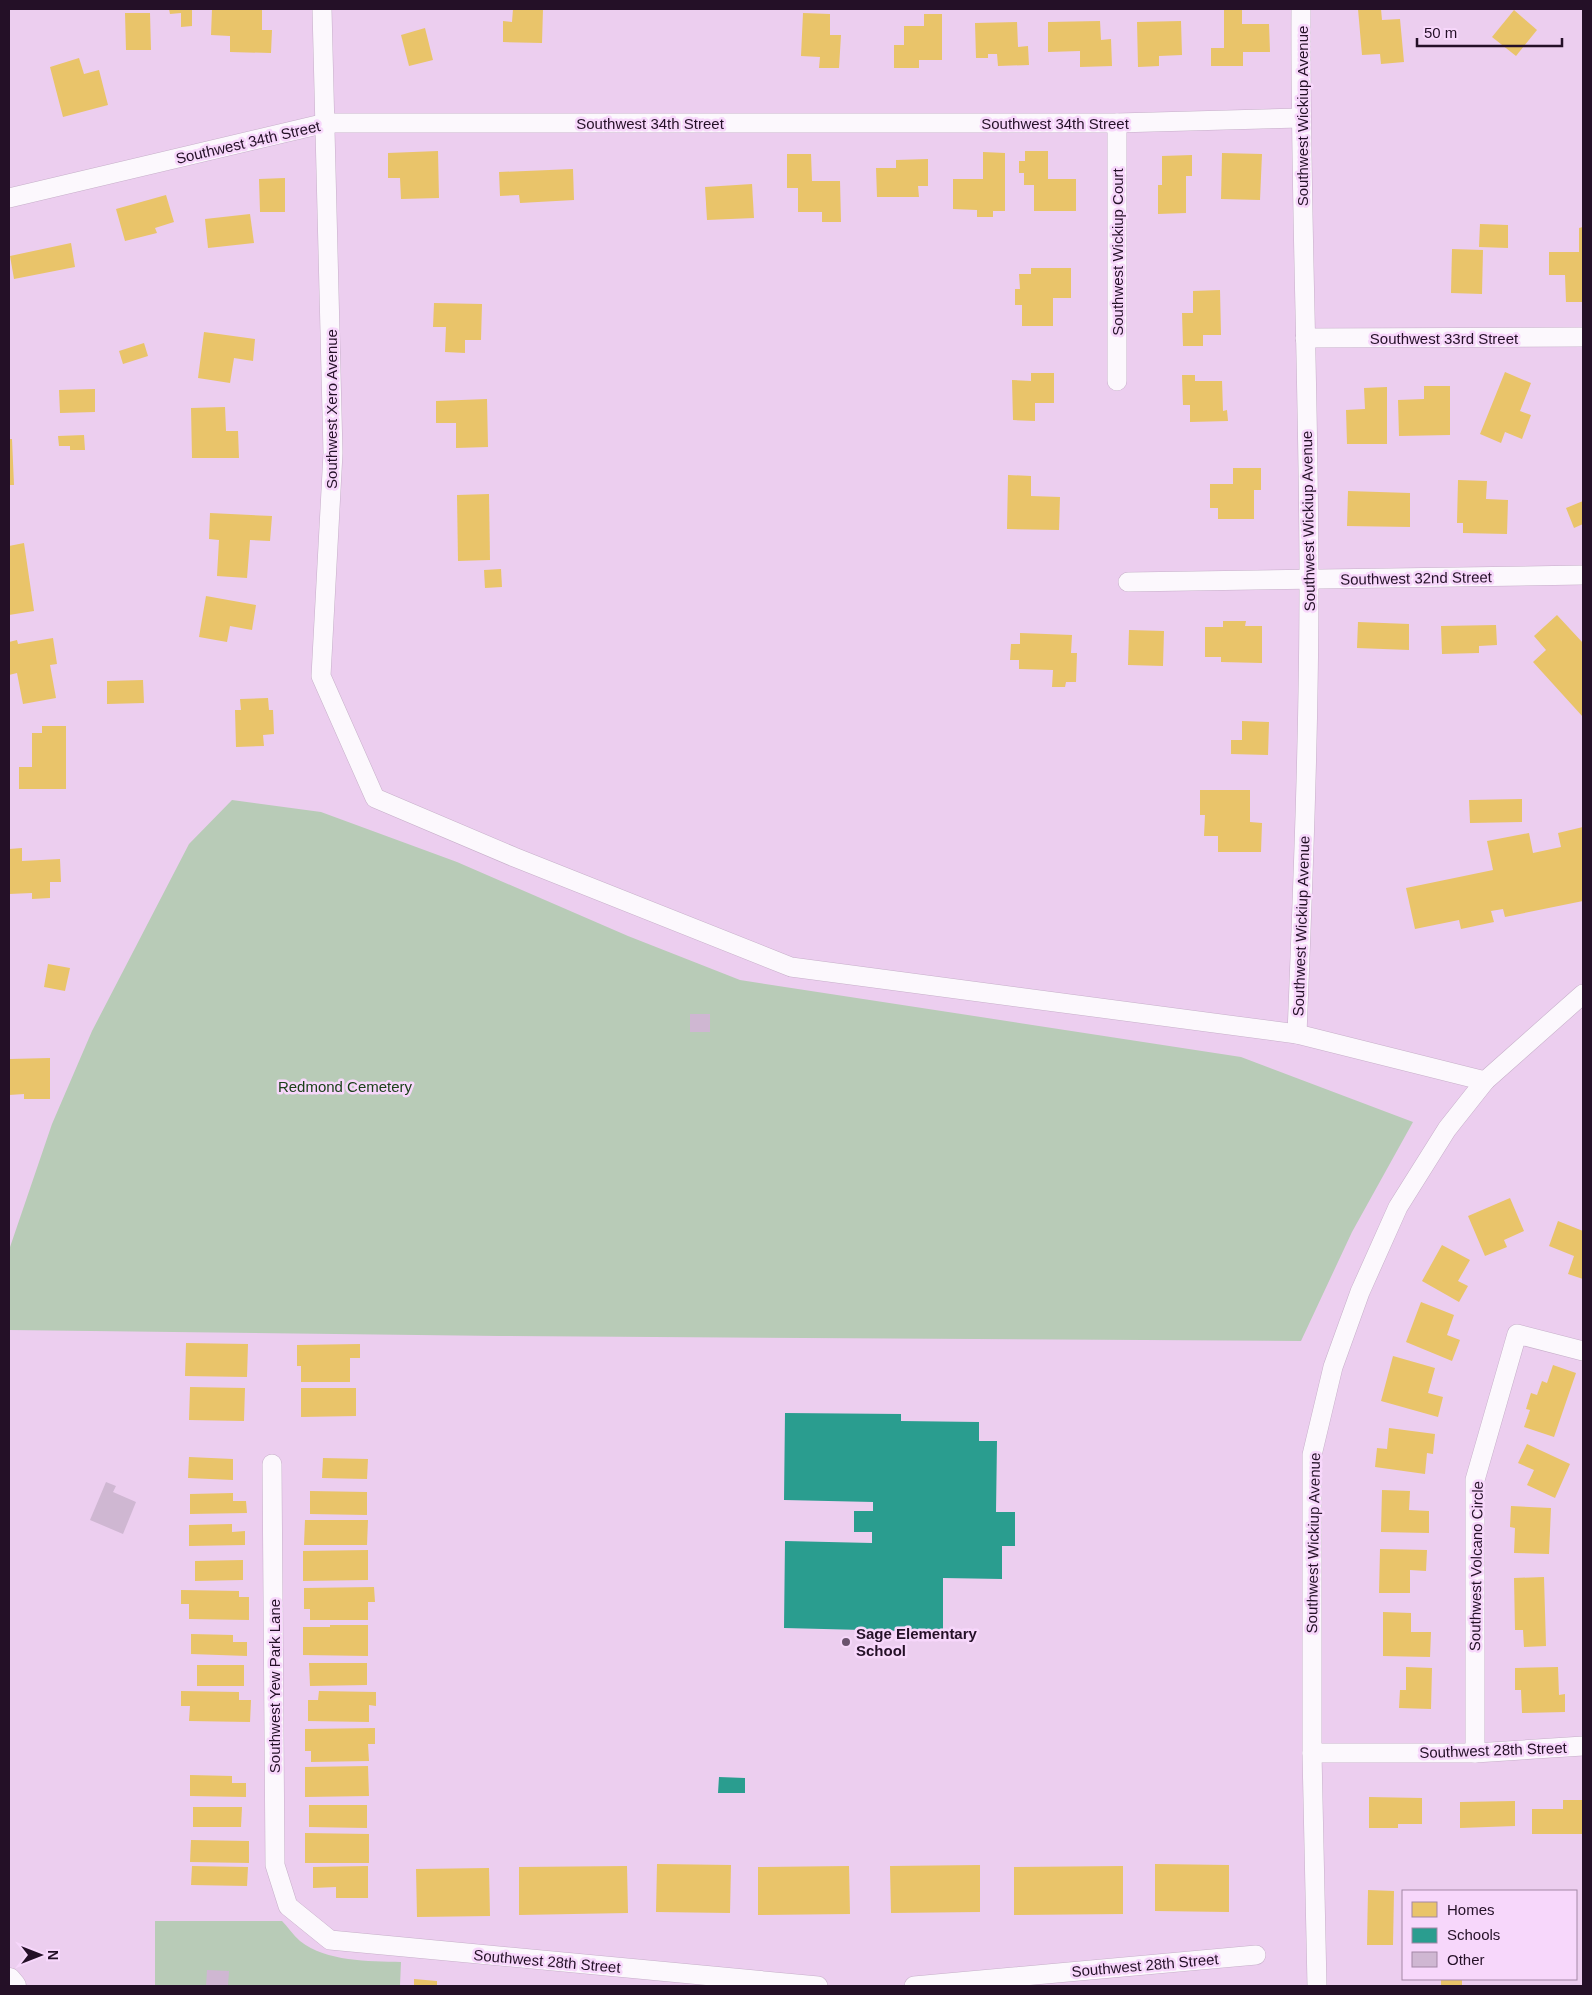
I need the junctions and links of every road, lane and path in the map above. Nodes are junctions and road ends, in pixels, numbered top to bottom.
1 (322, 9) edge
2 (1301, 9) edge
3 (1301, 118) junction
4 (326, 123) junction
5 (1117, 123) junction
6 (9, 198) edge
7 (1583, 337) edge
8 (1305, 338) junction
9 (1117, 381) dead end
10 (1583, 575) edge
11 (1309, 580) junction
12 (1128, 582) dead end
13 (1583, 994) edge
14 (1297, 1034) junction
15 (1485, 1081) junction
16 (1583, 1351) edge
17 (272, 1464) dead end
18 (1583, 1746) edge
19 (1312, 1753) junction
20 (1475, 1753) junction
21 (288, 1906) joint
22 (1256, 1955) dead end
23 (9, 1980) edge
24 (14, 1986) edge
25 (818, 1986) edge
26 (914, 1986) edge
27 (1317, 1986) edge

1 - 4 street, Southwest Xero Avenue
2 - 3 street, Southwest Wickiup Avenue
3 - 5 street, Southwest 34th Street
3 - 8 street, Southwest Wickiup Avenue
4 - 5 street, Southwest 34th Street
4 - 6 street, Southwest 34th Street
4 - 14 street, Southwest Xero Avenue
5 - 9 street, Southwest Wickiup Court
7 - 8 street, Southwest 33rd Street
8 - 11 street, Southwest Wickiup Avenue
10 - 11 street, Southwest 32nd Street
11 - 12 street, Southwest 32nd Street
11 - 14 street, Southwest Wickiup Avenue
13 - 15 street, Southwest Wickiup Avenue
14 - 15 street
15 - 19 street, Southwest Wickiup Avenue
16 - 20 street, Southwest Volcano Circle
17 - 21 street, Southwest Yew Park Lane
18 - 20 street, Southwest 28th Street
19 - 20 street, Southwest 28th Street
19 - 27 street, Southwest Wickiup Avenue
21 - 25 street, Southwest 28th Street
22 - 26 street, Southwest 28th Street
23 - 24 main road

